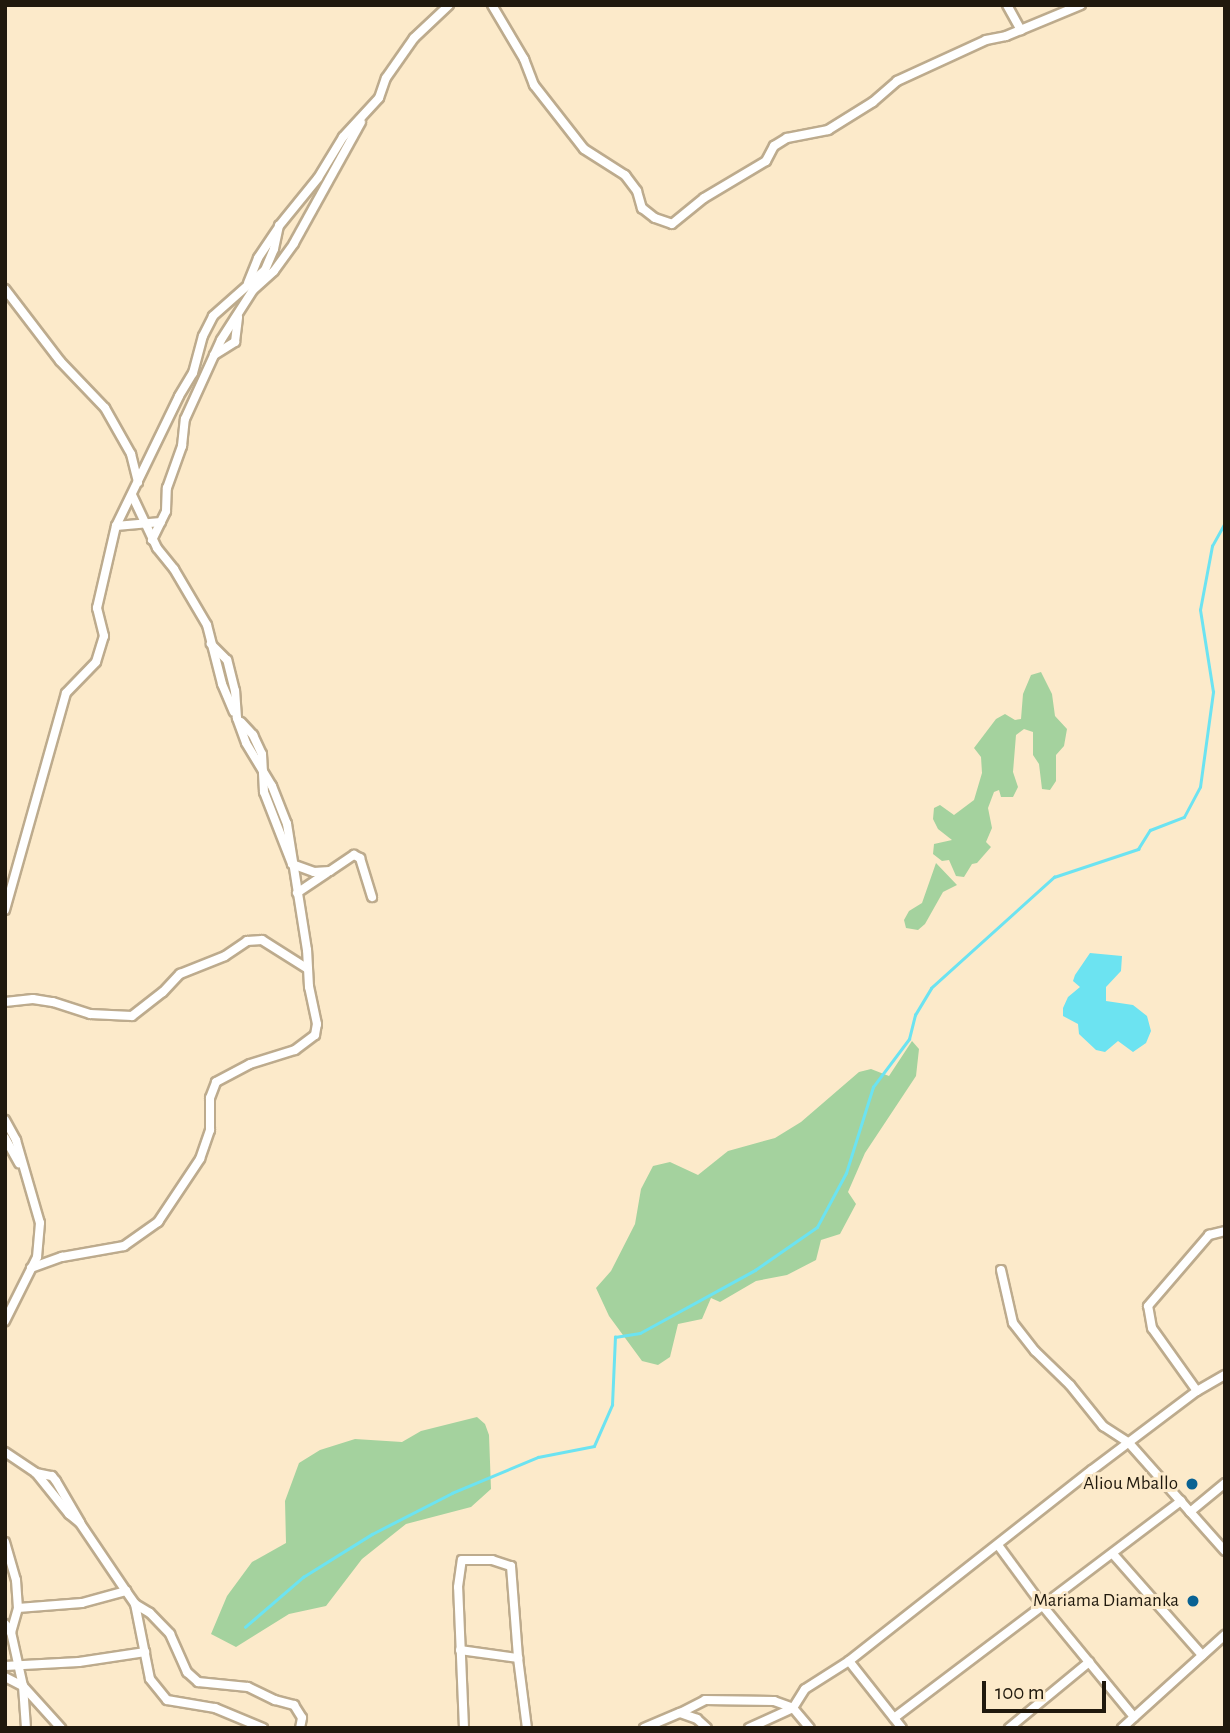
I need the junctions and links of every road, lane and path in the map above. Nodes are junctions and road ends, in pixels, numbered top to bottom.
1 (492, 5) edge
2 (1006, 5) edge
3 (1080, 5) edge
4 (445, 6) edge
5 (1021, 30) junction
6 (364, 117) junction
7 (5, 289) edge
8 (5, 296) edge
9 (16, 304) junction
10 (138, 482) junction
11 (132, 495) junction
12 (142, 522) junction
13 (162, 522) junction
14 (116, 526) junction
15 (152, 540) junction
16 (292, 864) junction
17 (330, 870) junction
18 (297, 892) junction
19 (372, 897) dead end
20 (5, 909) edge
21 (308, 969) junction
22 (5, 1002) edge
23 (5, 1120) edge
24 (5, 1138) edge
25 (31, 1189) junction
26 (1225, 1231) edge
27 (31, 1268) junction
28 (1001, 1270) dead end
29 (5, 1321) edge
30 (1225, 1376) edge
31 (1197, 1391) junction
32 (1129, 1443) junction
33 (5, 1452) edge
34 (1225, 1483) edge
35 (1181, 1501) junction
36 (1190, 1512) junction
37 (5, 1542) edge
38 (998, 1545) junction
39 (1225, 1551) edge
40 (1113, 1554) junction
41 (126, 1591) junction
42 (135, 1604) junction
43 (1042, 1605) junction
44 (18, 1608) junction
45 (5, 1624) edge
46 (11, 1632) junction
47 (1225, 1635) edge
48 (460, 1650) junction
49 (145, 1652) junction
50 (1202, 1655) junction
51 (518, 1658) junction
52 (849, 1661) junction
53 (1089, 1662) junction
54 (17, 1664) junction
55 (5, 1666) edge
56 (5, 1677) edge
57 (23, 1686) junction
58 (793, 1708) junction
59 (680, 1713) junction
60 (1134, 1717) junction
61 (894, 1718) junction
62 (252, 1726) edge
63 (26, 1728) edge
64 (61, 1728) edge
65 (263, 1728) edge
66 (300, 1728) edge
67 (464, 1728) edge
68 (527, 1728) edge
69 (644, 1728) edge
70 (707, 1728) edge
71 (750, 1728) edge
72 (810, 1728) edge
73 (901, 1728) edge
74 (1009, 1728) edge
75 (1122, 1728) edge

1 - 5 street
2 - 5 street
3 - 5 street
4 - 6 street
6 - 10 street
6 - 13 street
7 - 9 street
8 - 9 street
9 - 10 street
10 - 11 street
11 - 12 street
11 - 14 street
12 - 13 street
12 - 14 street
12 - 15 street
13 - 15 street
14 - 20 street
15 - 16 street
16 - 17 street
16 - 18 street
17 - 18 street
17 - 19 street
18 - 21 street
21 - 22 street
21 - 27 street
23 - 25 street
24 - 25 street
25 - 27 street
26 - 31 street
27 - 29 street
28 - 32 street
30 - 31 street
31 - 32 street
32 - 35 street
32 - 38 street
33 - 41 street
34 - 36 street
35 - 36 street
35 - 40 street
36 - 39 street
37 - 44 street
38 - 43 street
38 - 52 street
40 - 43 street
40 - 50 street
41 - 42 street
41 - 44 street
42 - 49 street
42 - 66 street
43 - 53 street
43 - 61 street
44 - 46 street
45 - 46 street
46 - 54 street
47 - 50 street
48 - 51 street
48 - 51 street
48 - 67 street
49 - 54 street
49 - 62 street
50 - 60 street
51 - 68 street
52 - 58 street
52 - 61 street
53 - 60 street
53 - 74 street
54 - 55 street
54 - 57 street
56 - 57 street
57 - 63 street
57 - 64 street
58 - 59 street
58 - 71 street
58 - 72 street
59 - 69 street
59 - 70 street
60 - 75 street
61 - 73 street
62 - 65 street

